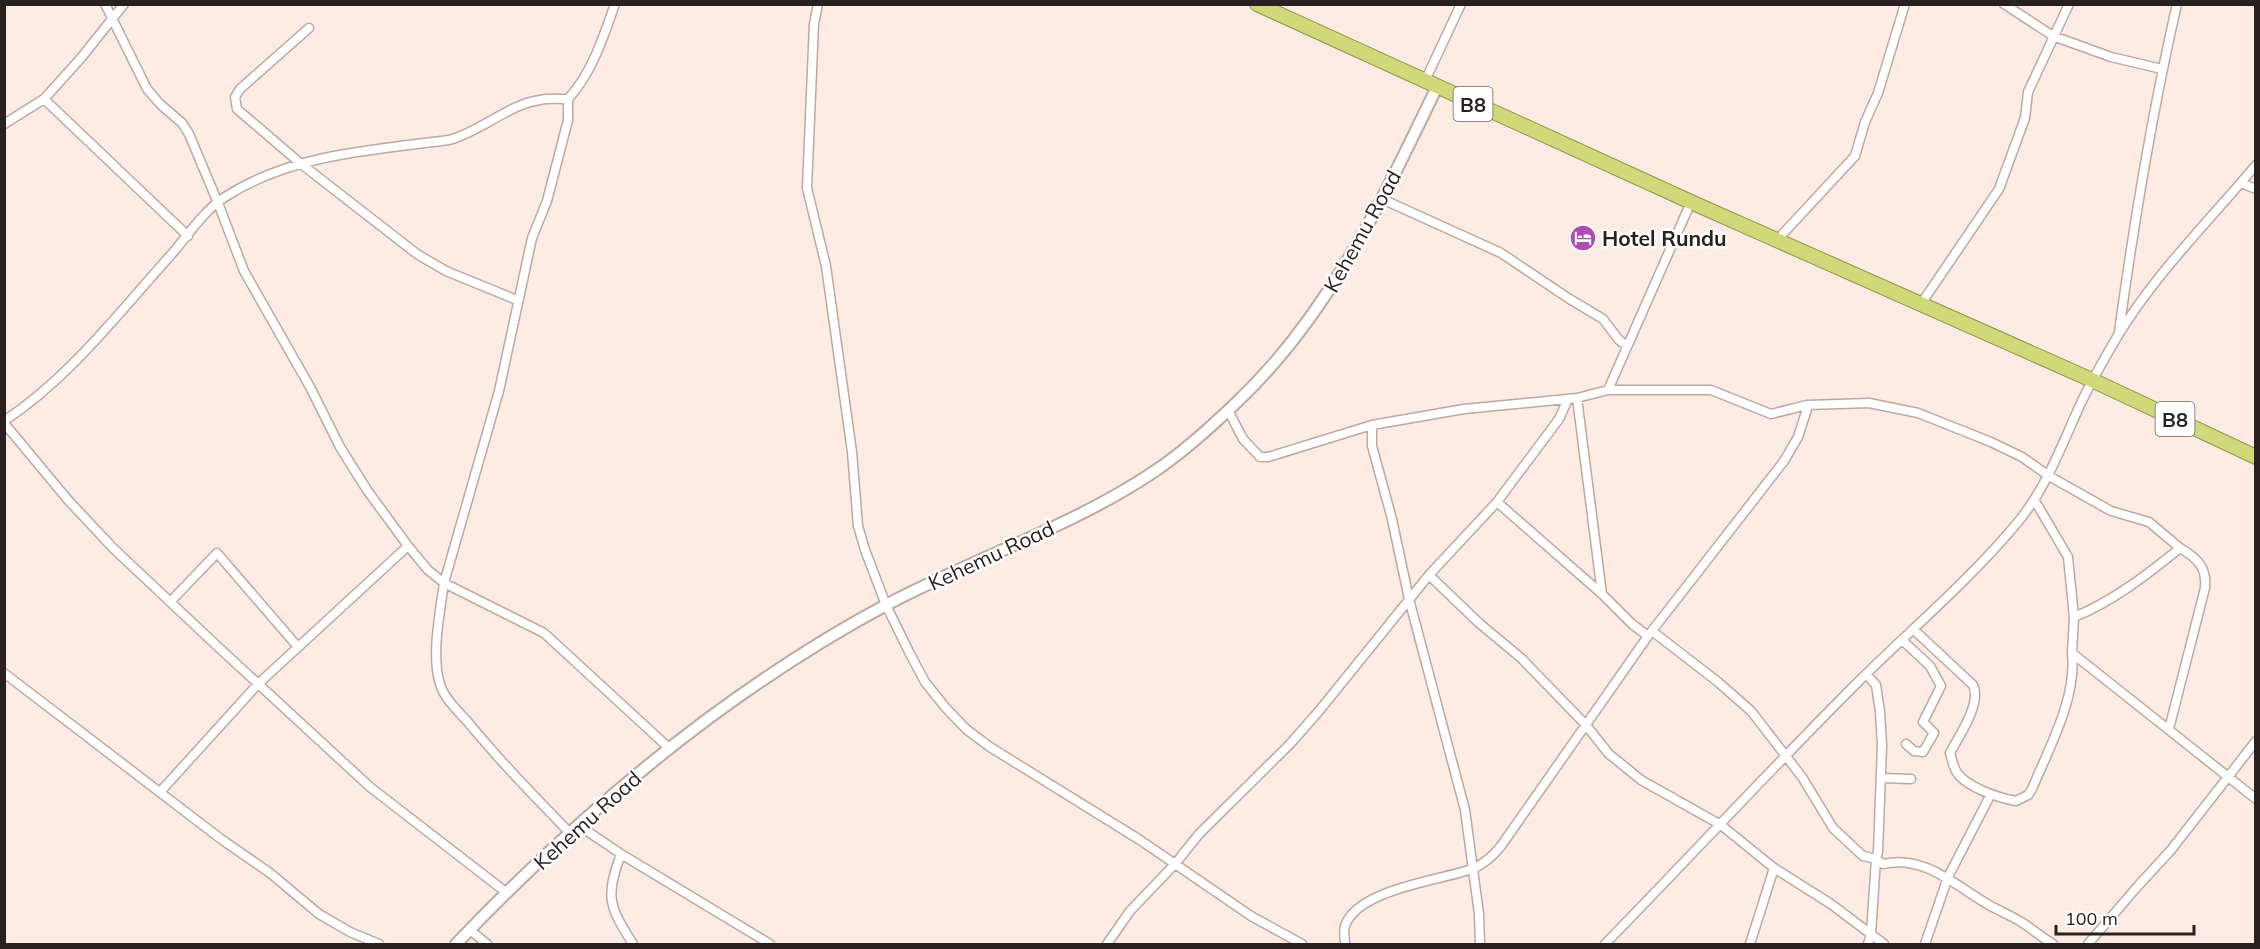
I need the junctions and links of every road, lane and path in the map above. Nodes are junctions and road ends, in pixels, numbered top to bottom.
1 (105, 4) edge
2 (124, 4) edge
3 (615, 4) edge
4 (818, 4) edge
5 (1257, 4) edge
6 (1461, 4) edge
7 (1905, 4) edge
8 (2004, 4) edge
9 (2068, 4) edge
10 (2176, 4) edge
11 (113, 17) junction
12 (309, 28) dead end
13 (2053, 36) junction
14 (2162, 69) junction
15 (1431, 84) junction
16 (44, 99) junction
17 (568, 99) junction
18 (4, 124) edge
19 (300, 163) junction
20 (2256, 165) edge
21 (2241, 183) junction
22 (2256, 189) edge
23 (1382, 198) junction
24 (1691, 201) junction
25 (218, 203) junction
26 (188, 236) junction
27 (1778, 239) junction
28 (517, 300) junction
29 (1921, 304) junction
30 (2119, 335) junction
31 (1627, 346) junction
32 (2094, 381) junction
33 (1608, 390) junction
34 (1573, 399) junction
35 (1806, 405) junction
36 (1228, 410) junction
37 (4, 422) edge
38 (1372, 425) junction
39 (2256, 457) edge
40 (2049, 476) junction
41 (2035, 501) junction
42 (1497, 502) junction
43 (408, 546) junction
44 (2180, 548) junction
45 (1429, 575) junction
46 (444, 583) junction
47 (1602, 594) junction
48 (1409, 599) junction
49 (170, 602) junction
50 (886, 605) junction
51 (2074, 617) junction
52 (1913, 629) junction
53 (1650, 633) junction
54 (1902, 640) junction
55 (298, 647) junction
56 (2072, 653) junction
57 (4, 673) edge
58 (1866, 674) junction
59 (258, 684) junction
60 (1585, 724) junction
61 (2169, 729) junction
62 (2256, 741) edge
63 (1906, 744) dead end
64 (669, 748) junction
65 (1786, 755) junction
66 (2228, 777) junction
67 (1881, 778) junction
68 (1911, 779) dead end
69 (160, 792) junction
70 (1991, 794) junction
71 (2256, 799) edge
72 (581, 822) junction
73 (1720, 825) junction
74 (570, 833) junction
75 (621, 854) junction
76 (1876, 859) junction
77 (1175, 864) junction
78 (1473, 868) junction
79 (1774, 868) junction
80 (1948, 878) junction
81 (507, 892) junction
82 (470, 930) junction
83 (1871, 934) junction
84 (379, 945) edge
85 (456, 945) edge
86 (487, 945) edge
87 (633, 945) edge
88 (770, 945) edge
89 (1107, 945) edge
90 (1302, 945) edge
91 (1345, 945) edge
92 (1480, 945) edge
93 (1605, 945) edge
94 (1750, 945) edge
95 (1868, 945) edge
96 (1884, 945) edge
97 (1925, 945) edge
98 (2053, 945) edge
99 (2088, 945) edge

1 - 11 street
2 - 11 street
3 - 17 street
4 - 50 street
5 - 15 highway, B8
6 - 15 street
7 - 27 street
8 - 13 street
9 - 13 street
10 - 14 street
11 - 16 street
11 - 25 street
12 - 19 street
13 - 14 street
13 - 29 street
14 - 30 street
15 - 23 street, Kehemu Road
15 - 24 highway, B8
16 - 18 street
16 - 26 street
17 - 19 street
17 - 28 street
19 - 25 street
19 - 28 street
20 - 21 street
21 - 22 street
21 - 30 street
23 - 31 street
23 - 36 street, Kehemu Road
24 - 27 highway, B8
24 - 31 street
25 - 26 street
25 - 43 street
26 - 37 street
27 - 29 highway, B8
28 - 46 street
29 - 32 highway, B8
30 - 32 street
31 - 33 street
32 - 39 highway, B8
32 - 40 street
33 - 34 street
33 - 35 street
34 - 38 street
34 - 42 street
34 - 47 street
35 - 40 street
35 - 53 street
36 - 38 street
36 - 50 street, Kehemu Road
37 - 49 street
38 - 48 street
40 - 41 street
40 - 44 street
41 - 51 street
41 - 52 street
42 - 45 street
42 - 47 street
43 - 46 street
43 - 55 street
44 - 51 street
44 - 61 street
45 - 48 street
45 - 60 street
46 - 64 street
46 - 74 street
47 - 53 street
48 - 77 street
48 - 78 street
49 - 55 street
49 - 59 street
50 - 64 street, Kehemu Road
50 - 77 street
51 - 56 street
52 - 54 street
52 - 70 street
53 - 60 street
53 - 65 street
54 - 58 street
54 - 63 street
55 - 59 street
56 - 61 street
56 - 70 street
57 - 69 street
58 - 65 street
58 - 67 street
59 - 69 street
59 - 81 street
60 - 73 street
60 - 78 street
61 - 66 street
62 - 66 street
64 - 72 street, Kehemu Road
65 - 73 street
65 - 76 street
66 - 71 street
66 - 99 street
67 - 68 street
67 - 76 street
69 - 84 street
70 - 80 street
72 - 74 street, Kehemu Road
72 - 75 street
73 - 79 street
73 - 93 street
74 - 81 street, Kehemu Road
75 - 87 street
75 - 88 street
76 - 80 street
76 - 83 street
77 - 89 street
77 - 90 street
78 - 91 street
78 - 92 street
79 - 83 street
79 - 94 street
80 - 97 street
80 - 98 street
81 - 82 street, Kehemu Road
82 - 85 street, Kehemu Road
82 - 86 street
83 - 95 street
83 - 96 street

